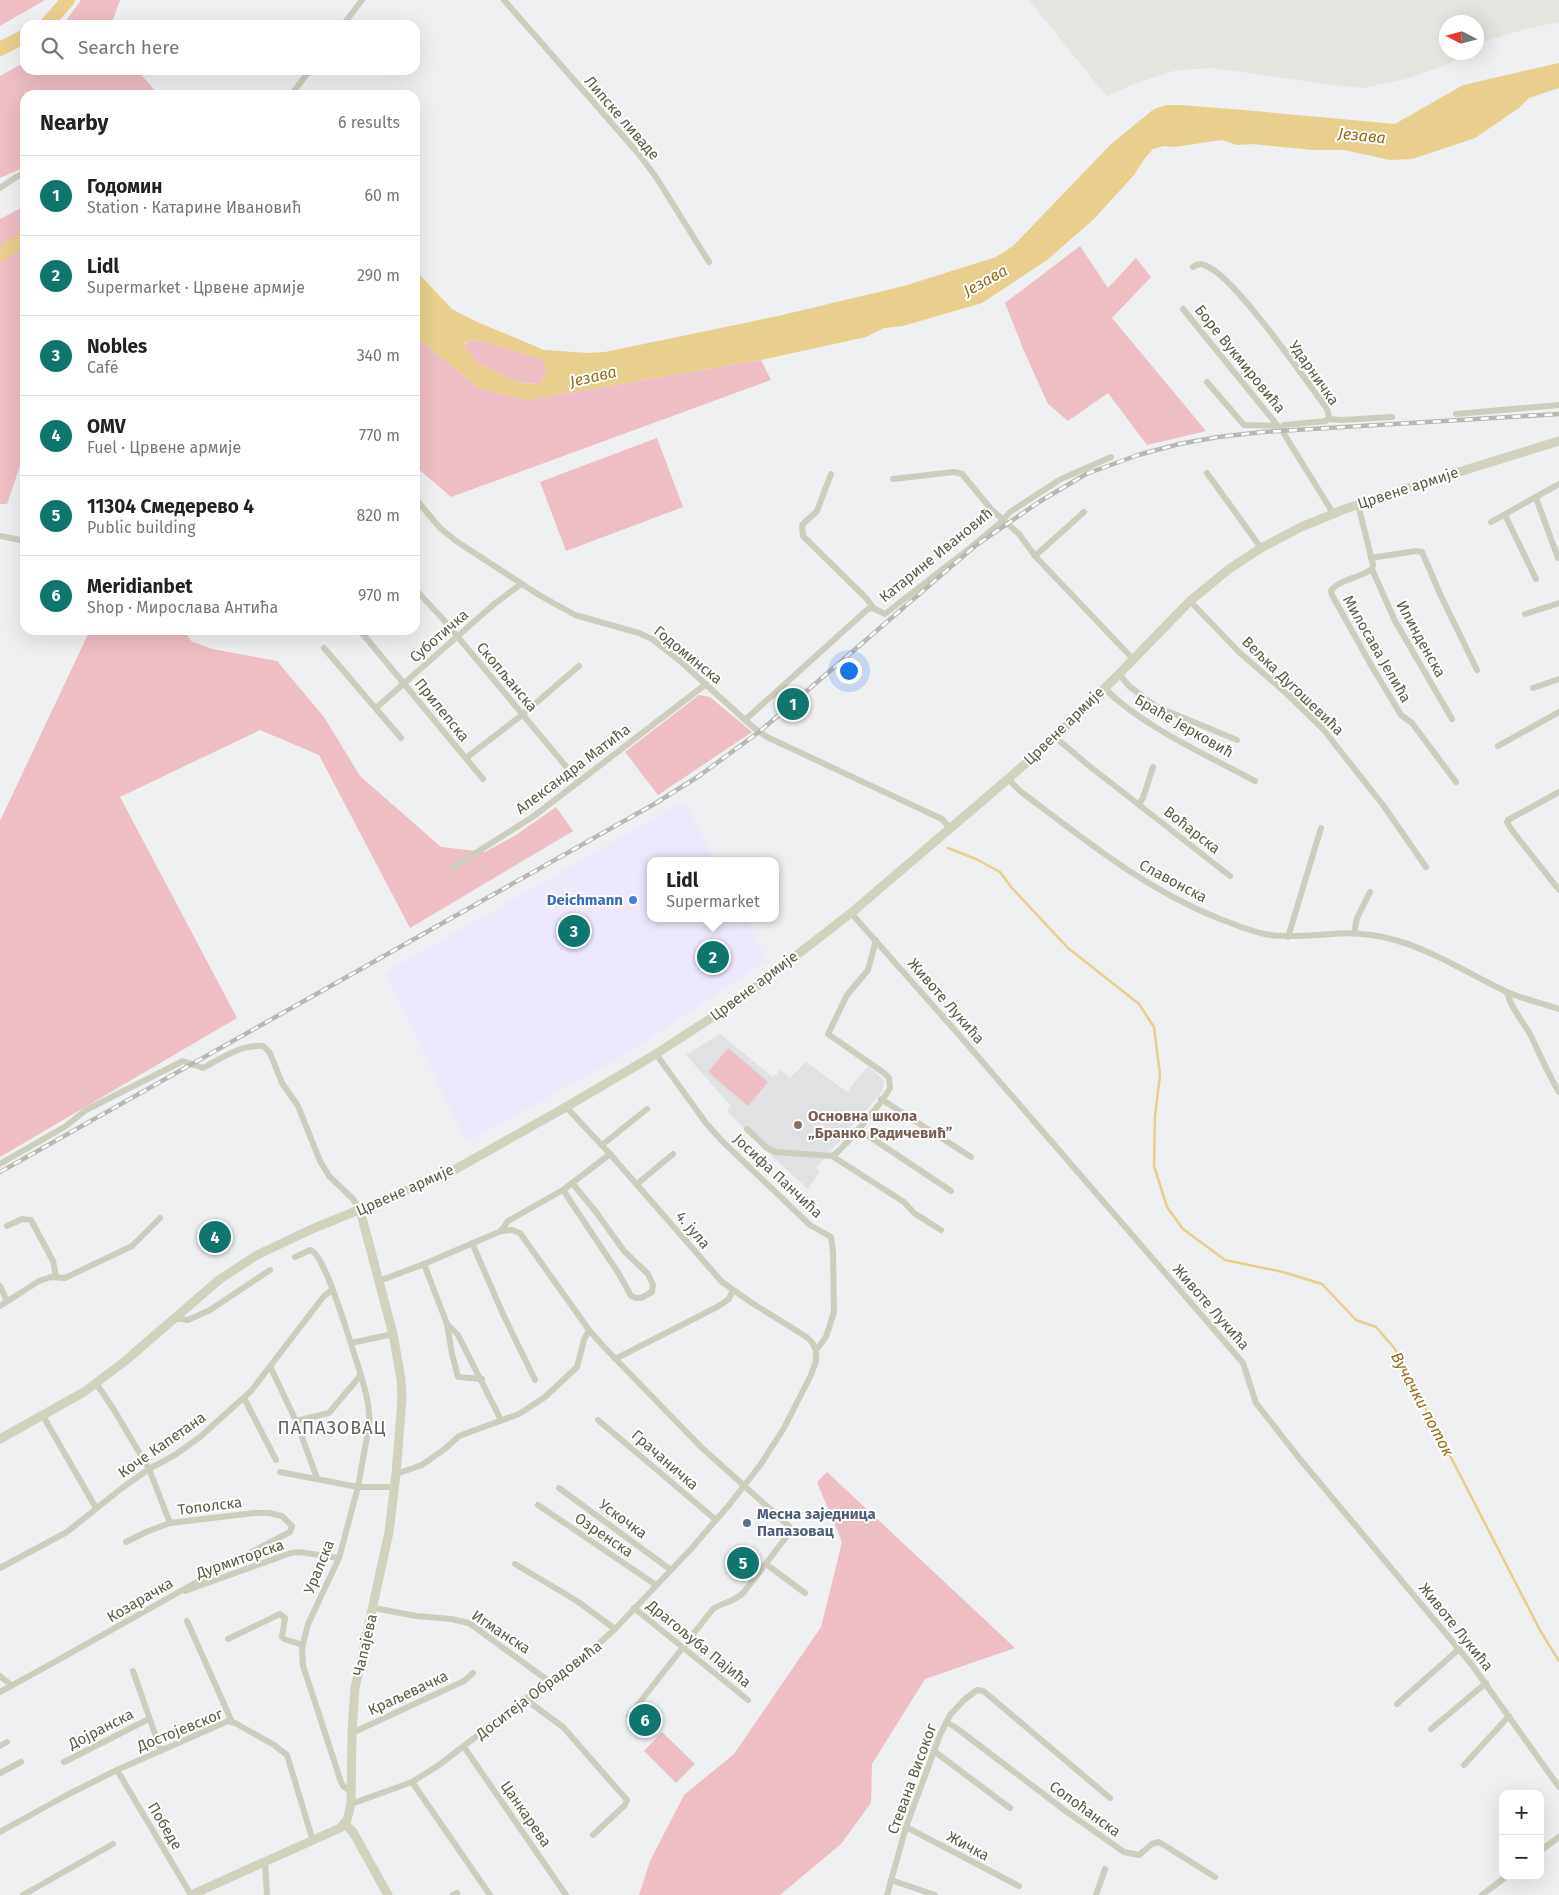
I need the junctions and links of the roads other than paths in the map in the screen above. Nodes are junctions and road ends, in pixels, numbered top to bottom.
1 (362, 0) edge
2 (504, 0) edge
3 (347, 20) edge
4 (306, 75) edge
5 (295, 90) edge
6 (20, 175) edge
7 (0, 188) edge
8 (709, 262) dead end
9 (1193, 267) dead end
10 (1183, 309) dead end
11 (1207, 382) dead end
12 (1559, 405) edge
13 (1456, 414) dead end
14 (1392, 418) dead end
15 (1328, 419) junction
16 (1279, 426) junction
17 (1559, 441) edge
18 (1111, 457) dead end
19 (1207, 473) dead end
20 (831, 474) dead end
21 (893, 479) dead end
22 (1559, 484) edge
23 (1536, 498) junction
24 (420, 504) edge
25 (1358, 504) junction
26 (1084, 512) dead end
27 (1333, 513) junction
28 (1505, 515) junction
29 (1002, 519) junction
30 (1491, 522) dead end
31 (0, 536) edge
32 (20, 540) edge
33 (1261, 548) junction
34 (1035, 556) junction
35 (1371, 558) junction
36 (1558, 558) dead end
37 (1372, 569) junction
38 (1536, 578) dead end
39 (521, 584) junction
40 (420, 595) edge
41 (1190, 601) junction
42 (1559, 603) edge
43 (873, 608) junction
44 (1525, 614) dead end
45 (364, 635) edge
46 (458, 637) junction
47 (324, 648) dead end
48 (1133, 659) junction
49 (579, 666) dead end
50 (1477, 670) dead end
51 (1119, 674) junction
52 (1559, 679) edge
53 (404, 683) junction
54 (706, 684) junction
55 (1104, 688) junction
56 (1533, 688) dead end
57 (376, 708) junction
58 (1559, 712) edge
59 (522, 715) junction
60 (1452, 719) dead end
61 (745, 720) junction
62 (1055, 737) junction
63 (401, 738) dead end
64 (1237, 740) dead end
65 (1498, 746) dead end
66 (466, 758) junction
67 (1153, 767) dead end
68 (484, 779) dead end
69 (1008, 779) junction
70 (1255, 781) dead end
71 (579, 782) junction
72 (1456, 782) dead end
73 (1559, 792) edge
74 (1139, 804) junction
75 (1321, 828) dead end
76 (952, 829) junction
77 (1426, 867) dead end
78 (452, 868) dead end
79 (1230, 876) dead end
80 (1559, 890) edge
81 (1370, 892) dead end
82 (851, 913) junction
83 (1354, 933) junction
84 (1288, 937) junction
85 (876, 940) junction
86 (1507, 992) junction
87 (1559, 1009) edge
88 (656, 1054) junction
89 (1559, 1092) edge
90 (881, 1099) junction
91 (566, 1107) junction
92 (647, 1110) dead end
93 (747, 1129) dead end
94 (858, 1129) junction
95 (602, 1145) junction
96 (610, 1154) junction
97 (672, 1154) dead end
98 (832, 1156) junction
99 (971, 1157) dead end
100 (0, 1164) edge
101 (572, 1184) junction
102 (637, 1184) junction
103 (563, 1190) junction
104 (951, 1191) dead end
105 (360, 1210) junction
106 (160, 1218) dead end
107 (515, 1218) junction
108 (7, 1226) dead end
109 (514, 1230) junction
110 (941, 1230) dead end
111 (501, 1231) junction
112 (472, 1243) junction
113 (295, 1257) dead end
114 (424, 1264) junction
115 (270, 1270) dead end
116 (56, 1276) junction
117 (379, 1281) junction
118 (0, 1286) edge
119 (332, 1290) junction
120 (733, 1290) junction
121 (8, 1301) junction
122 (0, 1306) edge
123 (174, 1318) junction
124 (447, 1324) junction
125 (589, 1330) junction
126 (393, 1334) junction
127 (350, 1343) junction
128 (816, 1350) junction
129 (615, 1359) junction
130 (270, 1366) junction
131 (360, 1376) junction
132 (482, 1379) junction
133 (536, 1380) dead end
134 (96, 1383) junction
135 (244, 1398) junction
136 (43, 1416) junction
137 (501, 1420) junction
138 (598, 1420) dead end
139 (296, 1421) junction
140 (0, 1439) edge
141 (276, 1460) dead end
142 (149, 1469) junction
143 (280, 1472) dead end
144 (396, 1474) junction
145 (317, 1478) junction
146 (744, 1485) junction
147 (358, 1487) junction
148 (395, 1487) junction
149 (559, 1488) dead end
150 (538, 1505) dead end
151 (96, 1508) junction
152 (716, 1520) junction
153 (170, 1523) junction
154 (292, 1529) joint
155 (126, 1542) dead end
156 (338, 1558) junction
157 (515, 1564) dead end
158 (766, 1564) junction
159 (0, 1568) edge
160 (671, 1570) junction
161 (656, 1585) junction
162 (179, 1591) junction
163 (805, 1593) dead end
164 (374, 1608) junction
165 (634, 1608) junction
166 (187, 1620) dead end
167 (615, 1629) junction
168 (228, 1639) dead end
169 (303, 1645) junction
170 (682, 1648) junction
171 (1459, 1649) junction
172 (132, 1671) dead end
173 (473, 1673) dead end
174 (0, 1676) edge
175 (550, 1682) junction
176 (1486, 1683) junction
177 (11, 1686) junction
178 (0, 1692) edge
179 (525, 1699) junction
180 (748, 1700) dead end
181 (1397, 1704) dead end
182 (629, 1716) dead end
183 (1509, 1716) junction
184 (149, 1719) junction
185 (232, 1722) junction
186 (946, 1722) junction
187 (1431, 1729) dead end
188 (352, 1733) junction
189 (464, 1747) junction
190 (161, 1750) junction
191 (934, 1751) junction
192 (21, 1762) dead end
193 (64, 1762) dead end
194 (1464, 1764) dead end
195 (117, 1770) junction
196 (0, 1773) edge
197 (412, 1782) junction
198 (1559, 1787) edge
199 (352, 1792) junction
200 (1110, 1798) dead end
201 (351, 1804) junction
202 (1010, 1808) dead end
203 (345, 1824) junction
204 (906, 1827) junction
205 (0, 1832) edge
206 (593, 1835) dead end
207 (1559, 1837) edge
208 (314, 1841) junction
209 (113, 1844) dead end
210 (1544, 1849) edge
211 (265, 1862) junction
212 (1105, 1869) dead end
213 (1215, 1877) dead end
214 (892, 1880) junction
215 (1502, 1880) edge
216 (1019, 1886) dead end
217 (23, 1895) edge
218 (191, 1895) edge
219 (267, 1895) edge
220 (388, 1895) edge
221 (490, 1895) edge
222 (566, 1895) edge
223 (887, 1895) edge
224 (935, 1895) edge
225 (1096, 1895) edge
226 (1482, 1895) edge

1 - 3 street
2 - 8 street, Липске ливаде
4 - 5 street
6 - 7 street
9 - 15 street, Ударничка
10 - 16 street, Боре Вукмировића
11 - 16 street, Боре Вукмировића
12 - 13 street
14 - 15 street
15 - 16 street, Ударничка
16 - 27 street
17 - 25 main road, Црвене армије
18 - 29 street, Катарине Ивановић
19 - 33 street
20 - 43 street
21 - 29 street
22 - 23 street
23 - 28 street
23 - 36 street
24 - 39 street, Годоминска
25 - 27 main road, Црвене армије
25 - 35 street
26 - 34 street
27 - 33 main road, Црвене армије
28 - 30 street
28 - 38 street
29 - 34 street
29 - 43 street, Катарине Ивановић
31 - 32 street
33 - 41 main road, Црвене армије
34 - 48 street
35 - 37 street
35 - 50 street
37 - 60 street, Илинденска
37 - 72 street, Милосава Јелића
39 - 46 street, Суботичка
39 - 54 street, Годоминска
40 - 46 street, Скопљанска
41 - 48 main road, Црвене армије
41 - 77 street, Вељка Дугошевића
42 - 44 street
43 - 61 street, Катарине Ивановић
45 - 53 street, Прилепска
46 - 53 street, Суботичка
46 - 59 street, Скопљанска
47 - 57 street
48 - 51 main road, Црвене армије
49 - 59 street
51 - 55 main road, Црвене армије
51 - 64 street
52 - 56 street
53 - 57 street, Суботичка
53 - 66 street, Прилепска
54 - 61 street, Годоминска
54 - 71 street, Александра Матића
55 - 62 main road, Црвене армије
55 - 70 street, Браће Јерковић
57 - 63 street
58 - 65 street
59 - 66 street
59 - 71 street, Скопљанска
61 - 76 street, Годоминска
62 - 69 main road, Црвене армије
62 - 74 street, Воћарска
66 - 68 street, Прилепска
67 - 74 street
69 - 76 main road, Црвене армије
69 - 84 street, Славонска
71 - 78 street, Александра Матића
73 - 80 street
74 - 79 street, Воћарска
75 - 84 street
76 - 82 main road, Црвене армије
81 - 83 street
82 - 85 street, Животе Лукића
82 - 88 main road, Црвене армије
83 - 84 street, Славонска
83 - 86 street, Славонска
85 - 90 street
85 - 171 street, Животе Лукића
86 - 87 street, Славонска
86 - 89 street
88 - 91 main road, Црвене армије
88 - 128 street, Јосифа Панчића
90 - 94 street
90 - 99 street
91 - 95 street, 4. јула
91 - 105 main road, Црвене армије
92 - 95 street
93 - 98 street
94 - 98 street
94 - 104 street
95 - 96 street, 4. јула
96 - 101 street
96 - 102 street, 4. јула
97 - 102 street
98 - 110 street
100 - 105 street
101 - 103 street
101 - 103 street
102 - 120 street, 4. јула
103 - 107 street
105 - 117 main road, Чапајева
105 - 123 main road, Црвене армије
106 - 116 street
107 - 109 street
107 - 111 street
108 - 116 street
109 - 111 street
109 - 125 street
111 - 112 street
112 - 114 street
112 - 133 street
113 - 119 street, Уралска
114 - 117 street
114 - 124 street
115 - 123 street
116 - 121 street
117 - 126 main road, Чапајева
118 - 121 street
119 - 127 street, Уралска
119 - 130 street, Коче Капетана
120 - 128 street, 4. јула
120 - 129 street
121 - 122 street
123 - 134 main road, Црвене армије
124 - 132 street
124 - 132 street
125 - 129 street
125 - 137 street
126 - 127 street
126 - 144 main road, Чапајева
127 - 131 street, Уралска
128 - 146 street, Јосифа Панчића
129 - 146 street
130 - 135 street, Коче Капетана
130 - 139 street
131 - 139 street
131 - 147 street, Уралска
132 - 137 street
134 - 136 main road, Црвене армије
134 - 142 street
135 - 141 street
135 - 142 street, Коче Капетана
136 - 140 main road, Црвене армије
136 - 151 street
137 - 144 street
138 - 152 street, Грачаничка
139 - 145 street
142 - 151 street, Коче Капетана
142 - 153 street
143 - 145 street
144 - 148 main road, Чапајева
145 - 147 street
146 - 152 street, Доситеја Обрадовића
146 - 158 street
147 - 148 street
147 - 156 street, Уралска
148 - 164 main road, Чапајева
149 - 160 street, Ускочка
150 - 161 street, Озренска
151 - 159 street, Коче Капетана
152 - 160 street, Доситеја Обрадовића
153 - 154 street, Тополска
153 - 155 street, Тополска
154 - 162 street, Козарачка
156 - 162 street, Дурмиторска
156 - 169 street, Уралска
157 - 167 street
158 - 163 street
158 - 170 street
160 - 161 street, Доситеја Обрадовића
161 - 165 street, Доситеја Обрадовића
162 - 177 street, Козарачка
164 - 175 street, Игманска
164 - 188 main road, Чапајева
165 - 167 street, Доситеја Обрадовића
165 - 170 street, Драгољуба Пајића
166 - 185 street
167 - 175 street, Доситеја Обрадовића
168 - 169 street
169 - 199 street, Уралска
170 - 180 street, Драгољуба Пајића
170 - 182 street
171 - 176 street, Животе Лукића
171 - 181 street
172 - 184 street
173 - 188 street, Краљевачка
174 - 177 street
175 - 179 street, Доситеја Обрадовића
176 - 183 street, Животе Лукића
176 - 187 street
177 - 178 street, Козарачка
179 - 189 street, Доситеја Обрадовића
179 - 206 street
183 - 194 street
183 - 198 street, Животе Лукића
184 - 190 street
184 - 193 street, Дојранска
185 - 190 street, Достојевског
185 - 208 street, Достојевског
186 - 191 street, Стевана Високог
186 - 200 street, Стевана Високог
186 - 213 street, Сопоћанска
188 - 199 main road, Чапајева
189 - 197 street, Доситеја Обрадовића
189 - 222 street, Цанкарева
190 - 195 street, Достојевског
191 - 202 street
191 - 204 street, Стевана Високог
192 - 196 street
195 - 205 street, Достојевског
195 - 218 street, Победе
197 - 201 street, Доситеја Обрадовића
197 - 221 street
199 - 201 main road, Чапајева
201 - 203 main road
203 - 208 main road
203 - 220 main road
204 - 214 street, Стевана Високог
204 - 216 street, Жичка
207 - 210 street
208 - 211 main road
209 - 217 street
211 - 218 main road
211 - 219 street
212 - 225 street
214 - 223 street, Стевана Високог
214 - 224 street
215 - 226 street

